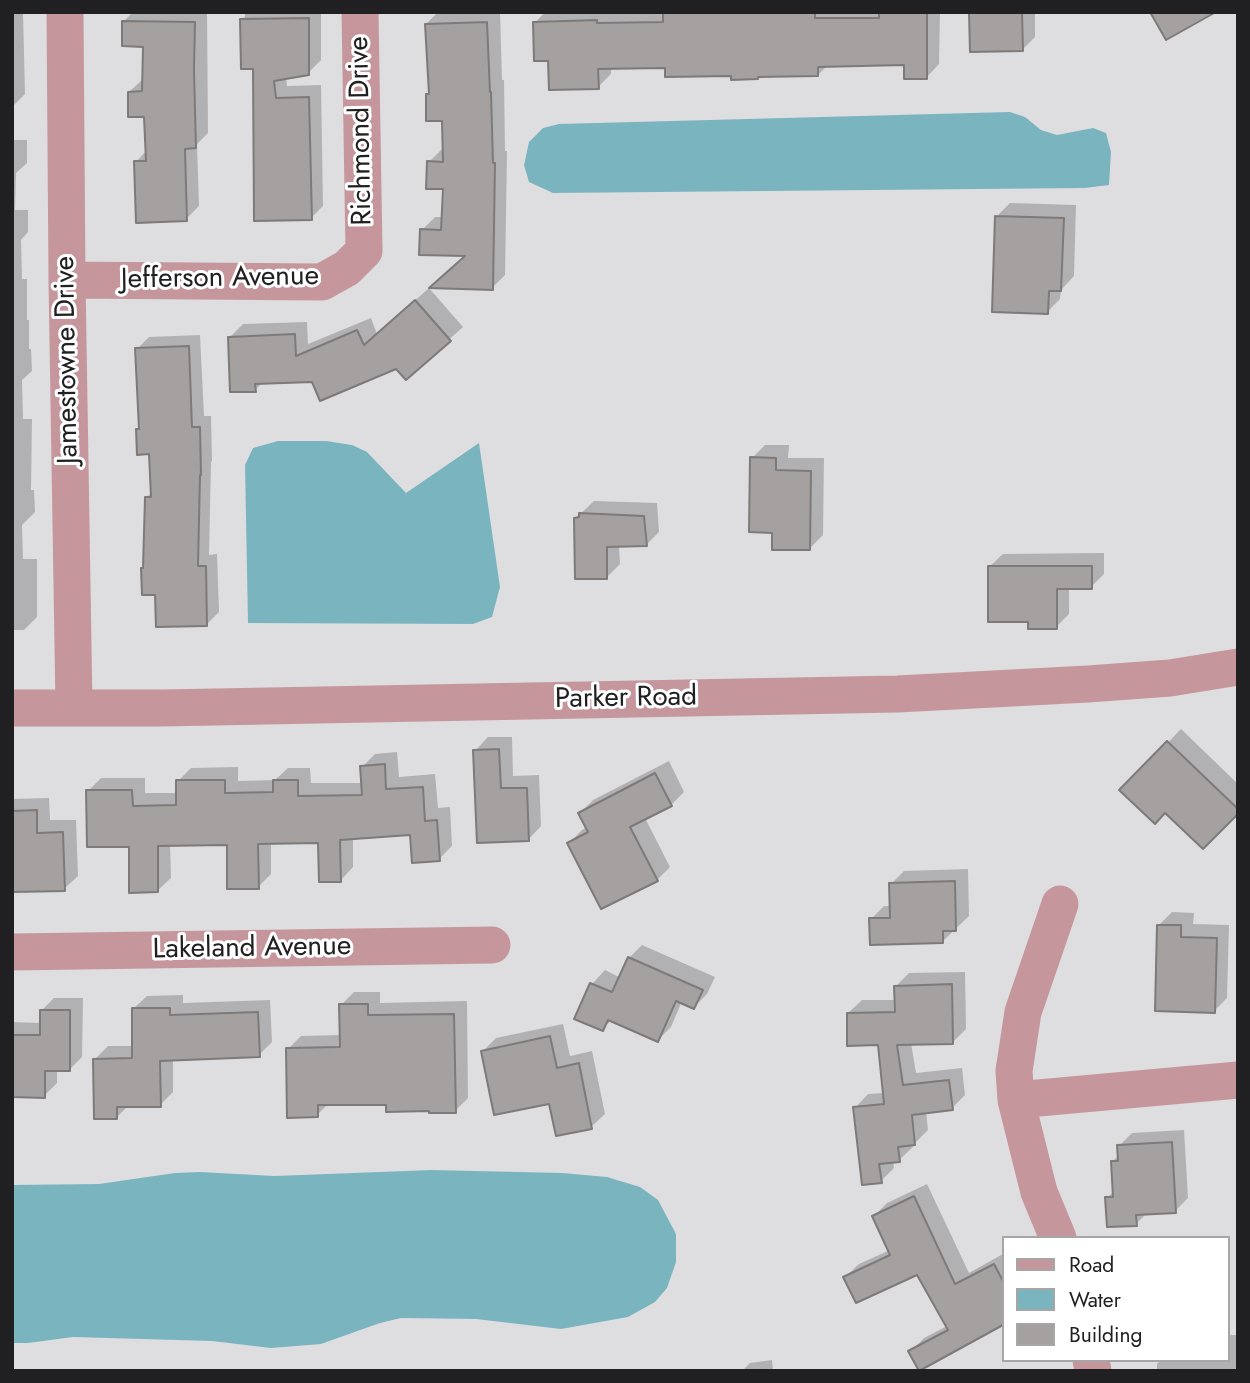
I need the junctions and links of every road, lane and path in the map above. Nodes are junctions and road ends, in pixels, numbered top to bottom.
1 (65, 12) edge
2 (360, 12) edge
3 (364, 251) joint
4 (67, 280) junction
5 (1238, 667) edge
6 (74, 707) junction
7 (12, 708) edge
8 (1060, 904) dead end
9 (492, 945) dead end
10 (12, 952) edge
11 (1238, 1080) edge
12 (1016, 1100) junction
13 (1057, 1236) edge

1 - 4 street, Jamestowne Drive
2 - 3 street, Richmond Drive
3 - 4 street, Jefferson Avenue
4 - 6 street, Jamestowne Drive
5 - 6 street, Parker Road
6 - 7 street, Parker Road
8 - 12 street
9 - 10 street, Lakeland Avenue
11 - 12 street
12 - 13 street

